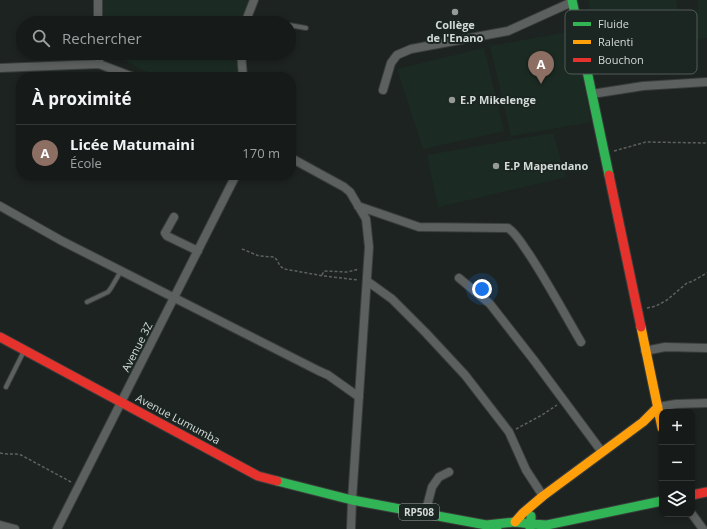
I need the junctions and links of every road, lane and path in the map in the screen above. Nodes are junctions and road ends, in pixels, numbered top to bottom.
1 (98, 0) edge
2 (254, 0) edge
3 (572, 1) edge
4 (98, 16) edge
5 (248, 16) edge
6 (296, 26) edge
7 (306, 28) dead end
8 (99, 60) edge
9 (242, 60) edge
10 (99, 64) junction
11 (0, 68) edge
12 (120, 72) edge
13 (243, 72) edge
14 (588, 74) edge
15 (707, 82) edge
16 (383, 90) dead end
17 (592, 94) junction
18 (707, 143) edge
19 (604, 153) junction
20 (296, 161) edge
21 (234, 180) edge
22 (0, 206) edge
23 (358, 206) junction
24 (174, 217) dead end
25 (242, 249) dead end
26 (198, 251) junction
27 (368, 268) junction
28 (121, 270) junction
29 (707, 273) edge
30 (322, 275) junction
31 (459, 278) dead end
32 (367, 281) junction
33 (174, 297) junction
34 (87, 302) dead end
35 (637, 311) junction
36 (0, 338) edge
37 (582, 342) dead end
38 (707, 348) edge
39 (24, 350) junction
40 (646, 351) junction
41 (6, 387) dead end
42 (359, 397) junction
43 (564, 400) junction
44 (121, 402) junction
45 (707, 403) edge
46 (658, 407) junction
47 (659, 412) edge
48 (509, 432) junction
49 (602, 452) junction
50 (0, 454) edge
51 (449, 472) dead end
52 (78, 486) junction
53 (707, 492) edge
54 (695, 494) edge
55 (543, 496) junction
56 (352, 500) junction
57 (659, 502) edge
58 (530, 507) junction
59 (426, 514) junction
60 (694, 517) edge
61 (0, 525) edge
62 (486, 525) junction
63 (514, 526) edge
64 (531, 526) edge
65 (544, 527) edge
66 (15, 529) edge
67 (57, 529) edge
68 (351, 529) edge
69 (497, 529) edge
70 (703, 529) edge

1 - 4 street
2 - 5 street
3 - 16 street
6 - 7 lane
8 - 10 street
9 - 13 street
10 - 11 street
10 - 12 street
14 - 17 street
15 - 17 street
17 - 19 street
18 - 19 path
19 - 35 street
20 - 23 street
21 - 26 street, Avenue 3Z
22 - 28 street
23 - 27 street
23 - 37 street
24 - 26 street
25 - 30 path
26 - 33 street, Avenue 3Z
27 - 30 path
27 - 32 street
28 - 33 street
28 - 34 lane
29 - 35 path
30 - 32 path
31 - 43 street
32 - 42 street
32 - 48 street
33 - 42 street
33 - 44 street, Avenue 3Z
35 - 40 street
36 - 39 street, Avenue Lumumba
38 - 40 street
39 - 41 lane
39 - 44 street, Avenue Lumumba
40 - 46 street
42 - 56 street
43 - 48 path
43 - 49 street
44 - 52 street, Avenue 3Z
44 - 56 street, Avenue Lumumba
45 - 46 street
46 - 47 street
46 - 49 street
48 - 55 street
49 - 55 street
50 - 52 path
51 - 59 street
52 - 67 street, Avenue 3Z
53 - 54 street
55 - 58 street
56 - 59 street, RP508
56 - 68 street
57 - 65 street
58 - 63 street
58 - 64 street
59 - 62 street, RP508
60 - 70 street
61 - 66 street
62 - 63 street, RP508
62 - 69 street, RP508
63 - 64 street, RP508
64 - 65 street

